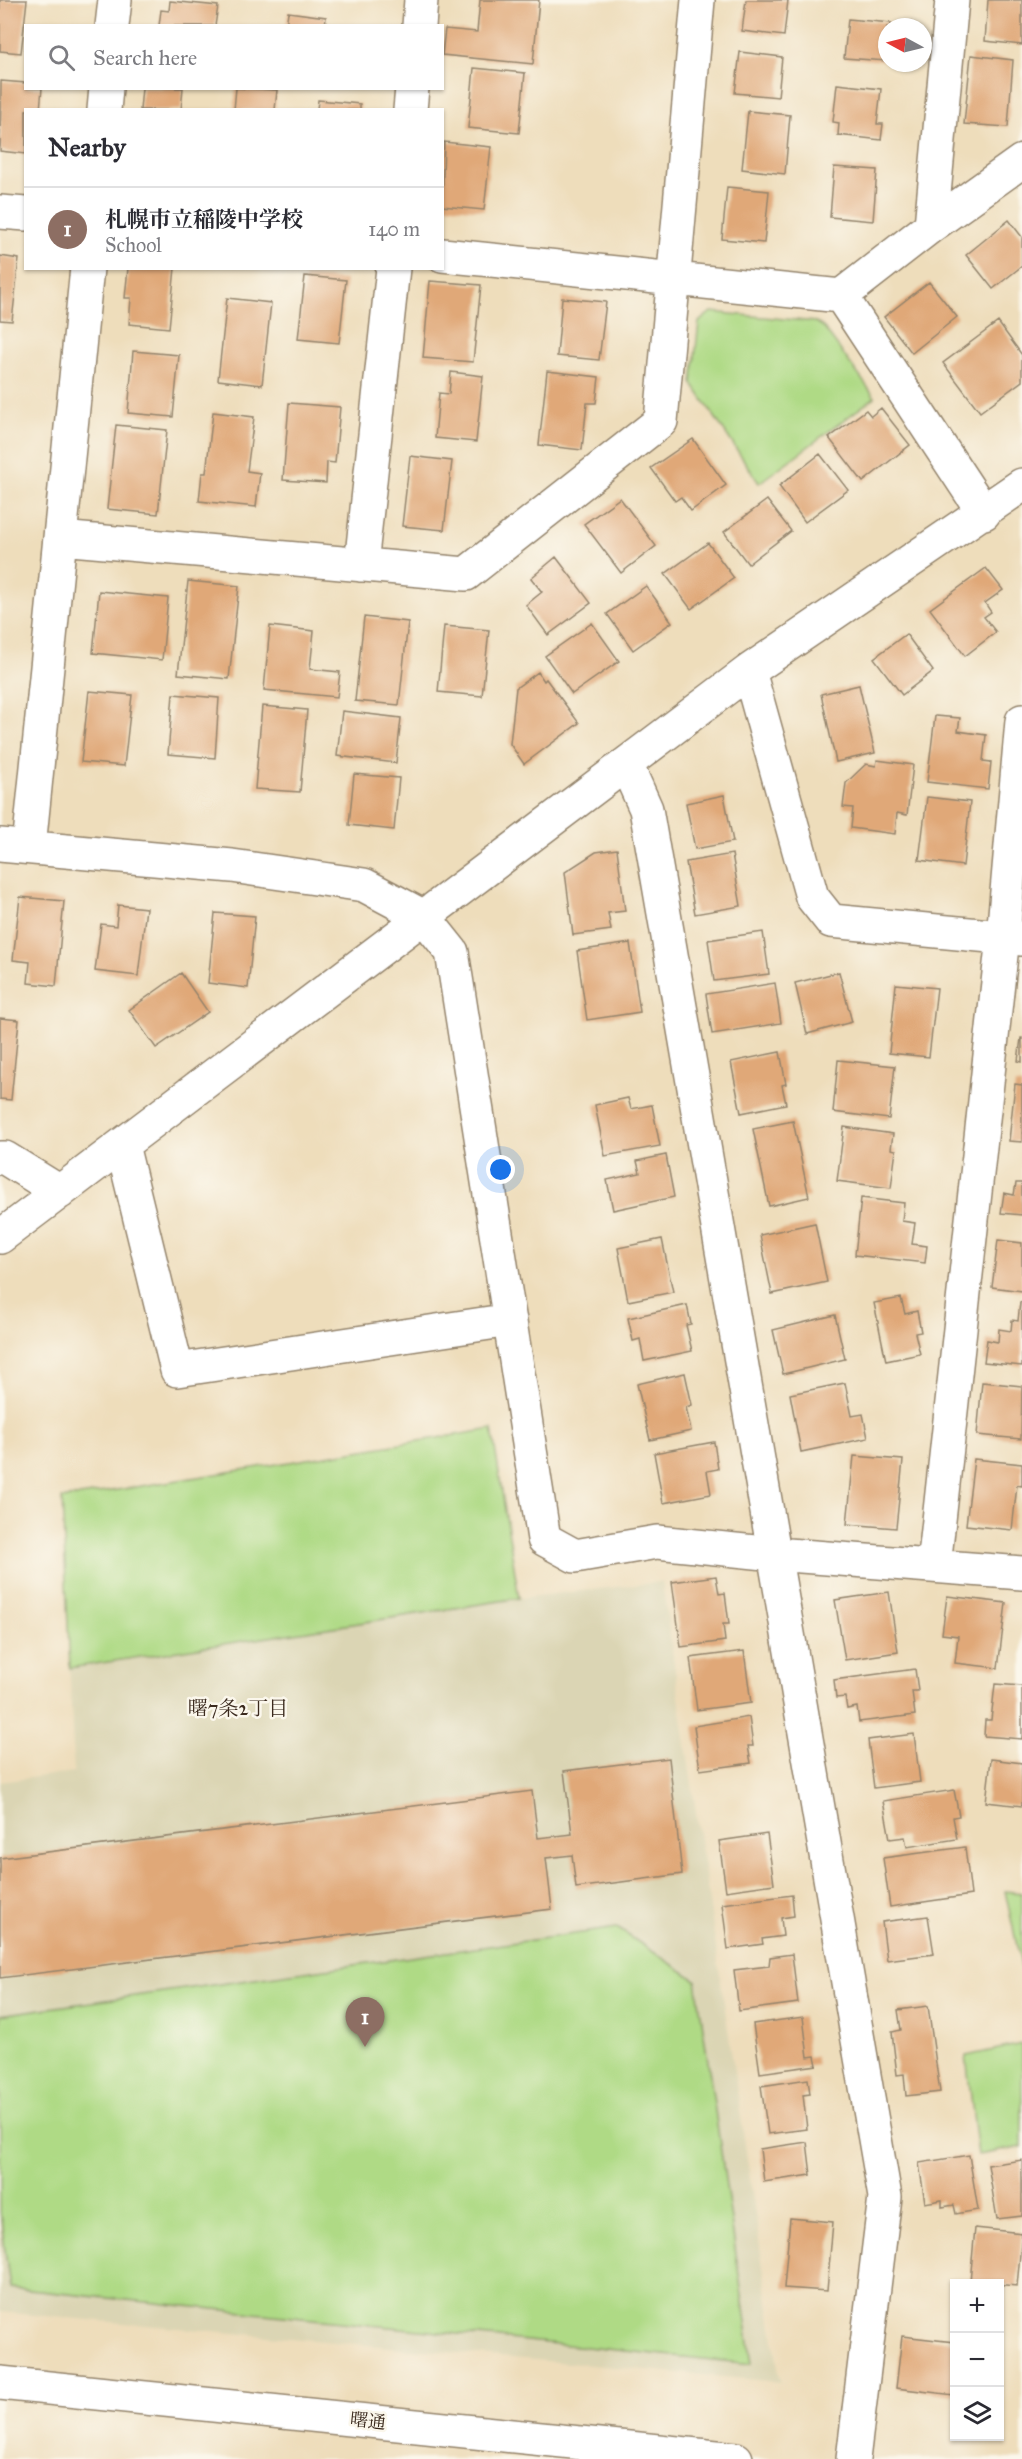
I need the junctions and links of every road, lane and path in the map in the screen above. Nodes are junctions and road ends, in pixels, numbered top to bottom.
1 (115, 0) edge
2 (421, 0) edge
3 (698, 0) edge
4 (952, 0) edge
5 (112, 24) edge
6 (419, 24) edge
7 (106, 90) edge
8 (412, 90) edge
9 (104, 108) edge
10 (410, 108) edge
11 (1022, 161) edge
12 (0, 212) edge
13 (24, 214) edge
14 (931, 226) junction
15 (444, 255) edge
16 (87, 270) edge
17 (393, 270) edge
18 (672, 279) junction
19 (841, 296) junction
20 (1022, 486) edge
21 (984, 513) junction
22 (60, 538) junction
23 (361, 565) junction
24 (749, 671) junction
25 (1022, 721) edge
26 (626, 764) junction
27 (14, 846) edge
28 (424, 917) junction
29 (1013, 938) edge
30 (122, 1145) junction
31 (0, 1158) edge
32 (60, 1192) junction
33 (0, 1237) edge
34 (510, 1320) junction
35 (775, 1554) junction
36 (934, 1566) junction
37 (1022, 1573) edge
38 (0, 2383) edge
39 (717, 2458) edge
40 (853, 2459) edge

1 - 5 street
2 - 6 street
3 - 18 street
4 - 14 street
7 - 9 street
8 - 10 street
11 - 14 street
12 - 13 street
14 - 19 street
15 - 18 street
16 - 22 street
17 - 23 street
18 - 19 street
18 - 23 street
19 - 21 street
20 - 21 street
21 - 24 street
22 - 23 street
22 - 27 street
24 - 26 street
24 - 29 street
25 - 29 street
26 - 28 street
26 - 35 street
27 - 28 street
28 - 30 street
28 - 34 street
29 - 36 street
30 - 32 street
30 - 34 street
31 - 32 street
32 - 33 street
34 - 35 street
35 - 36 street
35 - 40 street
36 - 37 street
38 - 39 street, 曙通

